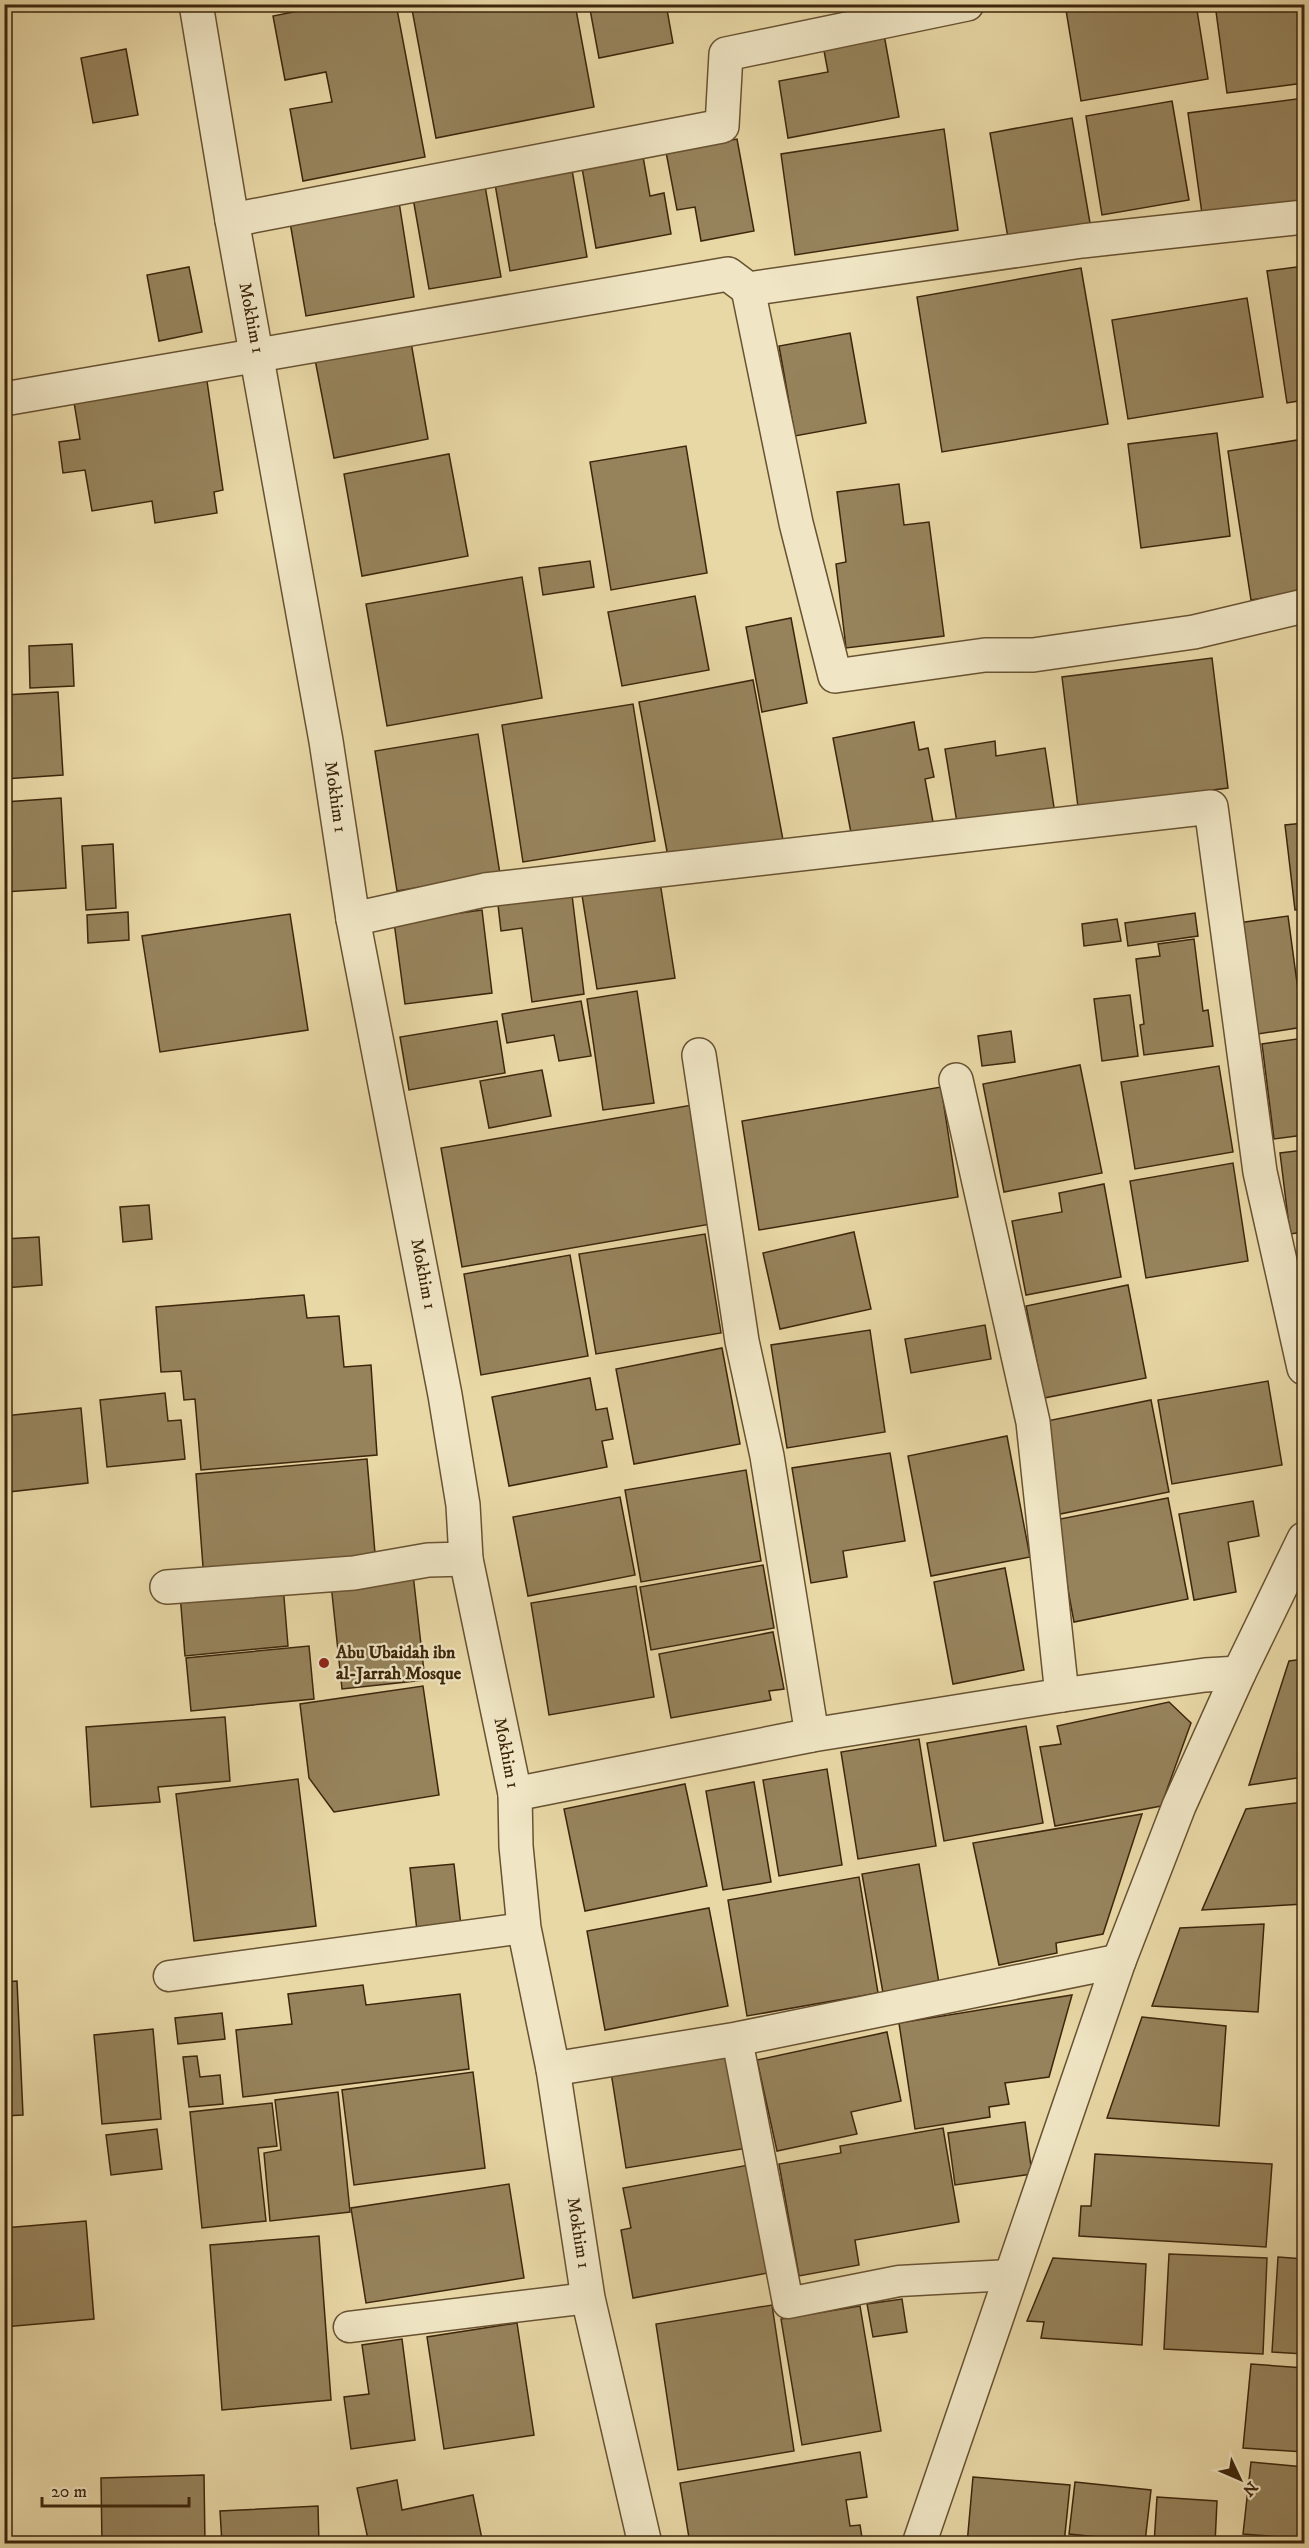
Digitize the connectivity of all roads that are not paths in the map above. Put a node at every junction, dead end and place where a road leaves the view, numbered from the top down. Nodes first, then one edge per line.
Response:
1 (196, 4) edge
2 (968, 4) edge
3 (1305, 217) edge
4 (232, 219) junction
5 (748, 289) junction
6 (258, 354) junction
7 (4, 399) edge
8 (1305, 606) edge
9 (353, 919) junction
10 (699, 1055) dead end
11 (956, 1080) dead end
12 (1305, 1368) edge
13 (1305, 1539) edge
14 (466, 1559) junction
15 (167, 1587) dead end
16 (1239, 1673) junction
17 (1062, 1695) junction
18 (812, 1735) junction
19 (515, 1794) junction
20 (524, 1928) junction
21 (1119, 1961) junction
22 (169, 1976) dead end
23 (737, 2039) junction
24 (553, 2069) junction
25 (1010, 2275) junction
26 (588, 2298) junction
27 (349, 2327) dead end
28 (645, 2544) edge
29 (919, 2544) edge

1 - 4 street, Mokhim 1
2 - 4 street
3 - 5 street
4 - 6 street, Mokhim 1
5 - 6 street
5 - 8 street
6 - 7 street
6 - 9 street, Mokhim 1
9 - 12 street
9 - 14 street, Mokhim 1
10 - 18 street
11 - 17 street
13 - 16 street
14 - 15 street
14 - 19 street, Mokhim 1
16 - 17 street
16 - 21 street
17 - 18 street
18 - 19 street
19 - 20 street, Mokhim 1
20 - 22 lane
20 - 24 street, Mokhim 1
21 - 23 street
21 - 25 street
23 - 24 street
23 - 25 lane
24 - 26 street, Mokhim 1
25 - 29 street
26 - 27 lane
26 - 28 street, Mokhim 1

